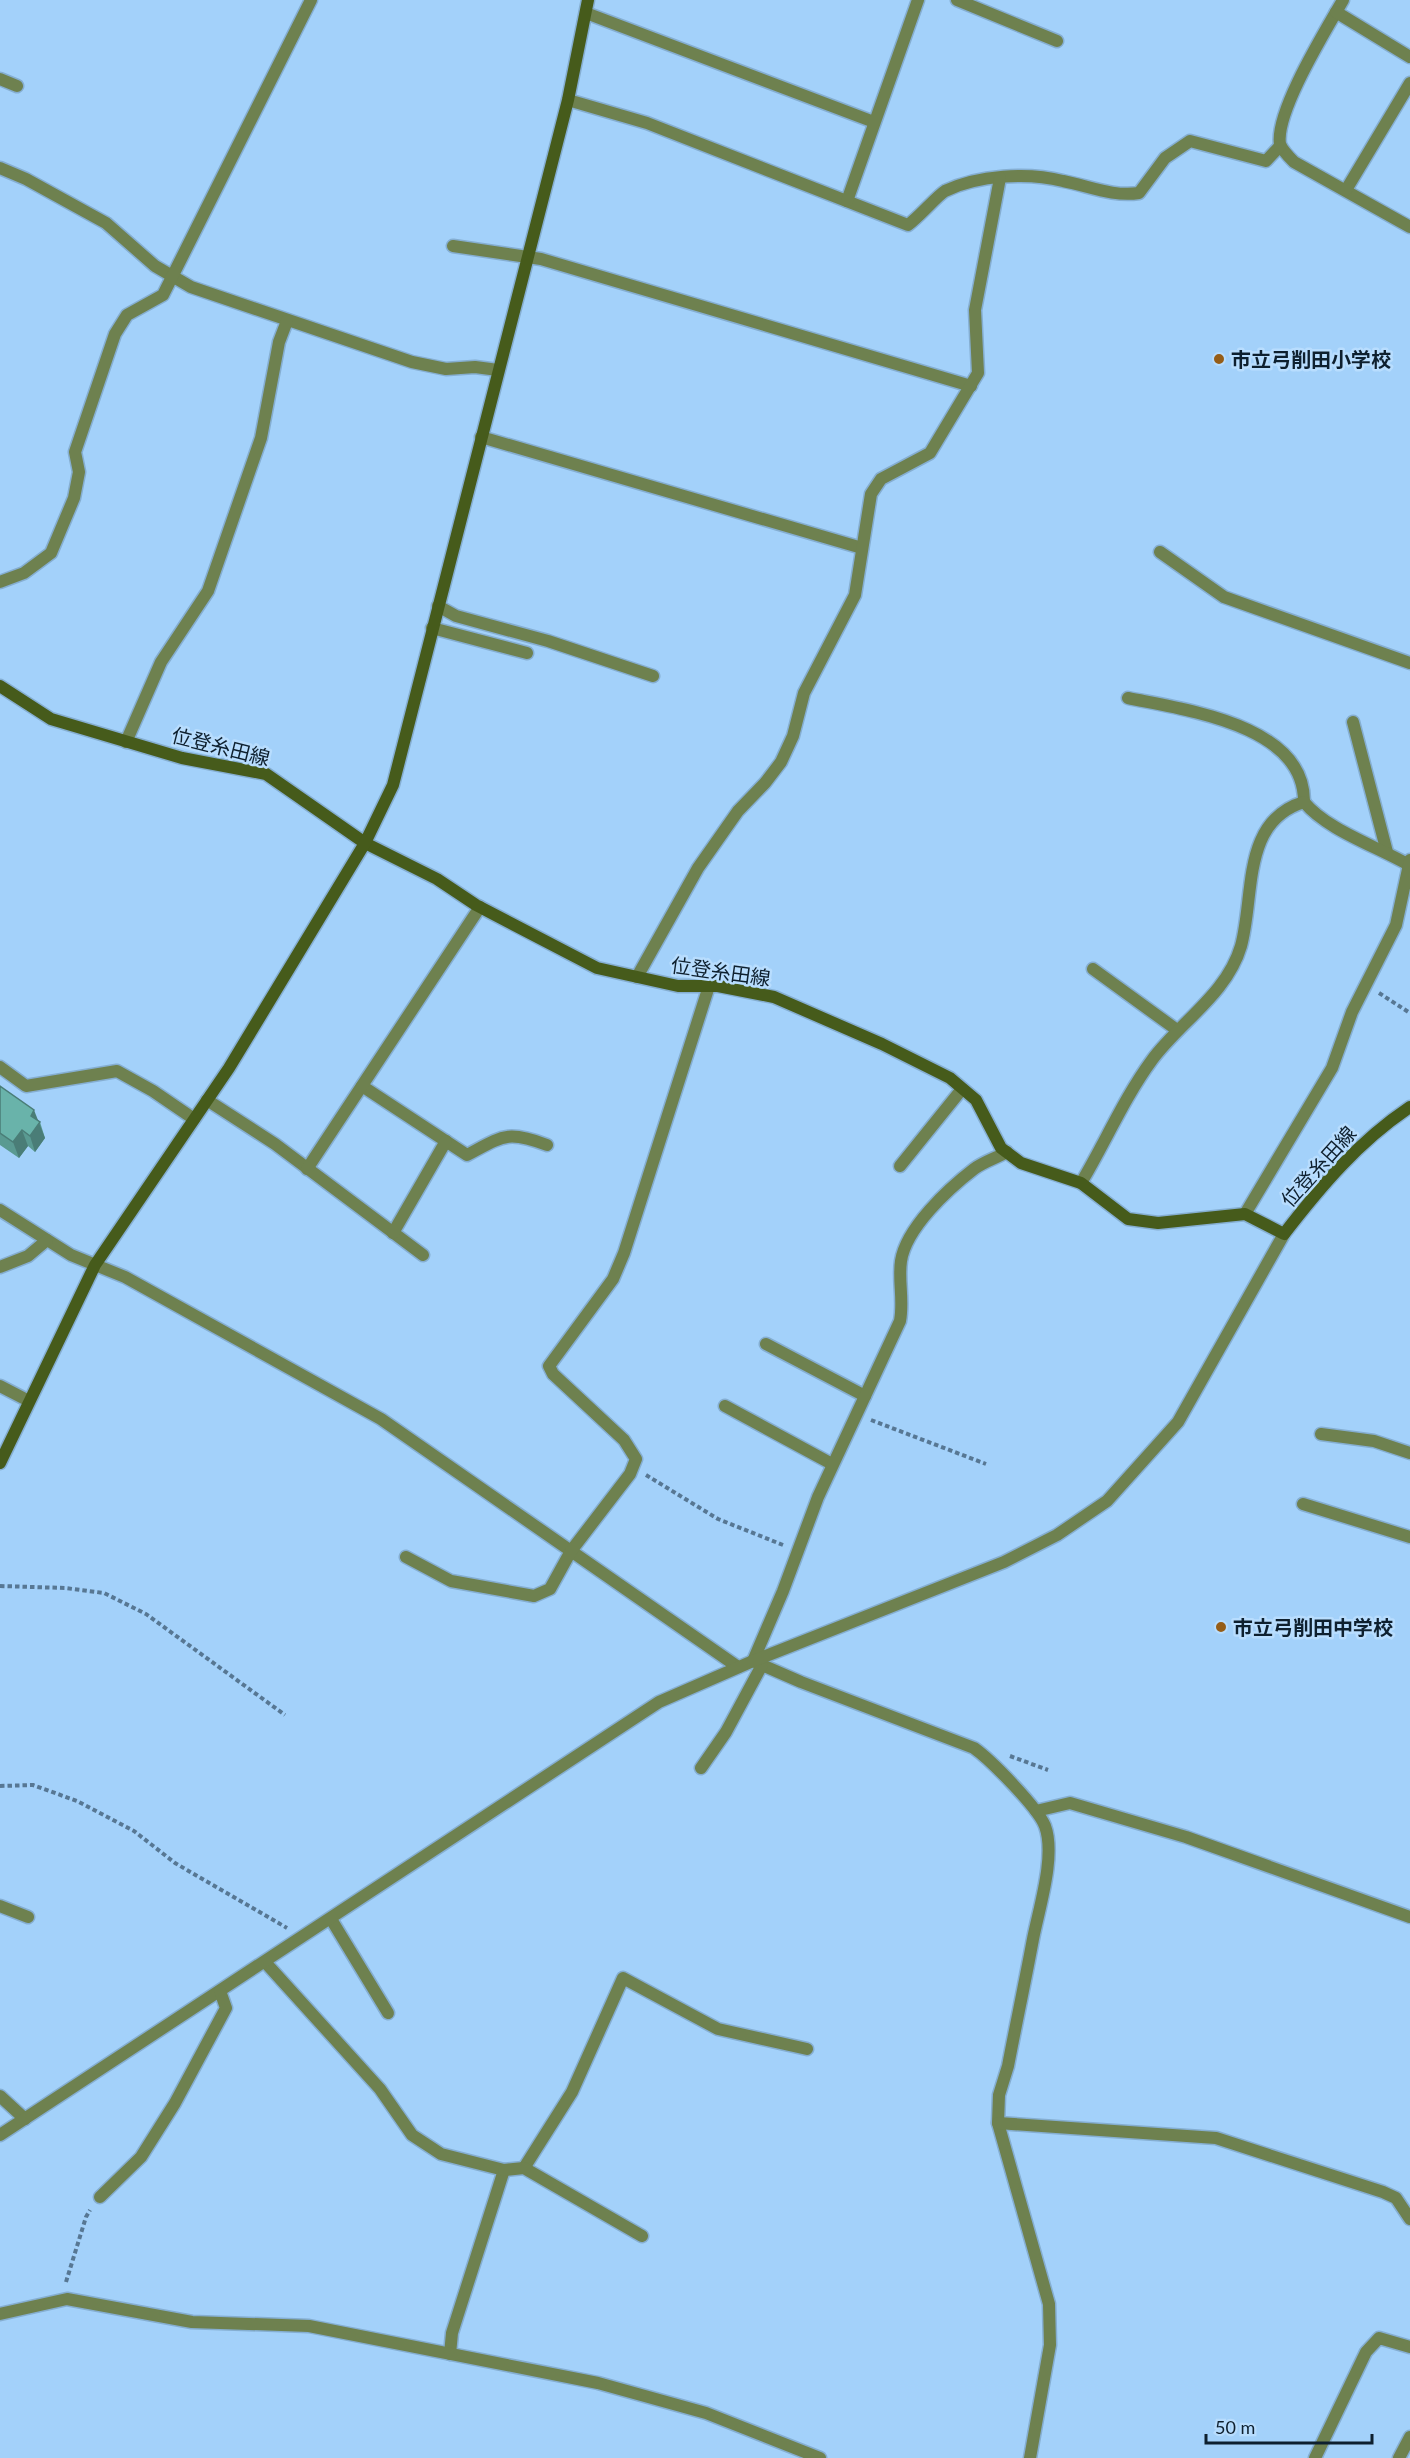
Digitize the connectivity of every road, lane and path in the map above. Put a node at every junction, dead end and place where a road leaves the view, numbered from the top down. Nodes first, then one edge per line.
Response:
1 (311, 0) edge
2 (918, 0) edge
3 (957, 0) edge
4 (1343, 0) edge
5 (587, 6) edge
6 (1336, 12) junction
7 (1058, 41) dead end
8 (1410, 57) edge
9 (0, 79) edge
10 (1410, 83) edge
11 (17, 86) dead end
12 (568, 100) junction
13 (874, 123) junction
14 (1280, 146) junction
15 (0, 168) edge
16 (1000, 178) junction
17 (1346, 190) junction
18 (846, 201) junction
19 (1410, 227) edge
20 (453, 246) dead end
21 (526, 259) junction
22 (172, 276) junction
23 (287, 321) junction
24 (498, 370) junction
25 (971, 386) junction
26 (481, 437) junction
27 (862, 548) junction
28 (1160, 552) dead end
29 (0, 582) edge
30 (438, 606) junction
31 (432, 628) junction
32 (527, 653) dead end
33 (1410, 663) edge
34 (653, 676) dead end
35 (0, 686) edge
36 (1128, 698) dead end
37 (1353, 722) dead end
38 (126, 742) junction
39 (1304, 802) junction
40 (365, 843) junction
41 (1387, 852) junction
42 (1409, 862) edge
43 (480, 907) junction
44 (1093, 969) dead end
45 (637, 977) junction
46 (1366, 985) junction
47 (709, 986) junction
48 (1410, 1013) edge
49 (1177, 1030) junction
50 (0, 1067) edge
51 (362, 1086) junction
52 (962, 1089) junction
53 (207, 1100) junction
54 (1410, 1107) edge
55 (194, 1119) junction
56 (446, 1140) junction
57 (547, 1145) dead end
58 (1007, 1152) junction
59 (900, 1166) dead end
60 (307, 1169) junction
61 (1081, 1183) junction
62 (0, 1210) edge
63 (1245, 1214) junction
64 (393, 1233) junction
65 (1284, 1234) junction
66 (47, 1240) junction
67 (423, 1255) dead end
68 (95, 1265) junction
69 (0, 1267) edge
70 (766, 1344) dead end
71 (0, 1386) edge
72 (865, 1396) junction
73 (29, 1401) junction
74 (725, 1406) dead end
75 (856, 1414) junction
76 (1321, 1434) dead end
77 (1410, 1453) edge
78 (0, 1463) edge
79 (832, 1464) junction
80 (986, 1464) dead end
81 (633, 1467) junction
82 (1303, 1504) dead end
83 (1410, 1537) edge
84 (798, 1550) junction
85 (571, 1551) junction
86 (406, 1557) dead end
87 (0, 1586) edge
88 (757, 1663) junction
89 (738, 1667) junction
90 (285, 1714) dead end
91 (992, 1761) junction
92 (701, 1768) dead end
93 (1048, 1770) dead end
94 (0, 1786) edge
95 (1036, 1811) junction
96 (0, 1906) edge
97 (27, 1917) dead end
98 (1410, 1917) edge
99 (331, 1919) junction
100 (300, 1939) junction
101 (266, 1962) junction
102 (220, 1991) junction
103 (388, 2013) dead end
104 (807, 2049) dead end
105 (0, 2096) edge
106 (25, 2119) junction
107 (998, 2123) junction
108 (0, 2135) edge
109 (524, 2168) junction
110 (504, 2170) junction
111 (100, 2197) joint
112 (1410, 2218) edge
113 (642, 2236) dead end
114 (60, 2300) junction
115 (0, 2314) edge
116 (1410, 2347) edge
117 (450, 2354) junction
118 (1410, 2437) edge
119 (820, 2458) edge
120 (1029, 2458) edge
121 (1315, 2458) edge
122 (1399, 2458) edge

1 - 22 street
2 - 13 street
3 - 7 street
4 - 6 street
5 - 12 main road
5 - 13 street
6 - 8 street
6 - 14 street
9 - 11 street
10 - 17 street
12 - 18 street
12 - 21 main road
13 - 18 street
14 - 16 street
14 - 17 street
15 - 22 street
16 - 18 street
16 - 25 street
17 - 19 street
20 - 21 street
21 - 24 main road
21 - 25 street
22 - 23 street
22 - 29 street
23 - 24 street
23 - 38 street
24 - 26 main road
25 - 27 street
26 - 27 street
26 - 30 main road
27 - 45 street
28 - 33 street
30 - 31 main road
30 - 34 street
31 - 32 street
31 - 40 main road
35 - 38 main road, 位登糸田線
36 - 39 street
37 - 41 street
38 - 40 main road, 位登糸田線
39 - 41 street
39 - 49 street
40 - 43 main road, 位登糸田線
40 - 53 main road
41 - 42 street
42 - 46 street
43 - 45 main road, 位登糸田線
43 - 51 street
44 - 49 street
45 - 47 main road, 位登糸田線
46 - 48 path
46 - 63 street
47 - 52 main road, 位登糸田線
47 - 81 street
49 - 61 street
50 - 55 street
51 - 56 street
51 - 60 street
52 - 58 main road, 位登糸田線
52 - 59 street
53 - 55 main road
53 - 60 street
54 - 65 main road, 位登糸田線
55 - 68 main road
56 - 57 street
56 - 64 street
58 - 61 main road, 位登糸田線
58 - 72 street
60 - 64 street
61 - 63 main road, 位登糸田線
62 - 66 street
63 - 65 main road, 位登糸田線
64 - 67 street
65 - 88 street
66 - 68 street
66 - 69 street
68 - 73 main road
68 - 85 street
70 - 72 street
71 - 73 street
72 - 75 street
73 - 78 main road
74 - 79 street
75 - 79 street
75 - 80 path
76 - 77 street
79 - 84 street
81 - 84 path
81 - 85 street
82 - 83 street
84 - 88 street
85 - 86 street
85 - 89 street
87 - 90 path
88 - 89 street
88 - 91 street
88 - 92 street
89 - 99 street
91 - 93 path
91 - 95 street
94 - 100 path
95 - 98 street
95 - 107 street
96 - 97 street
99 - 100 street
99 - 103 street
100 - 101 street
101 - 102 street
101 - 110 street
102 - 106 street
102 - 111 street
104 - 109 street
105 - 106 street
106 - 108 street
107 - 112 street
107 - 120 street
109 - 110 street
109 - 113 street
110 - 117 street
111 - 114 path
114 - 115 street
114 - 117 street
116 - 121 street
117 - 119 street
118 - 122 street

